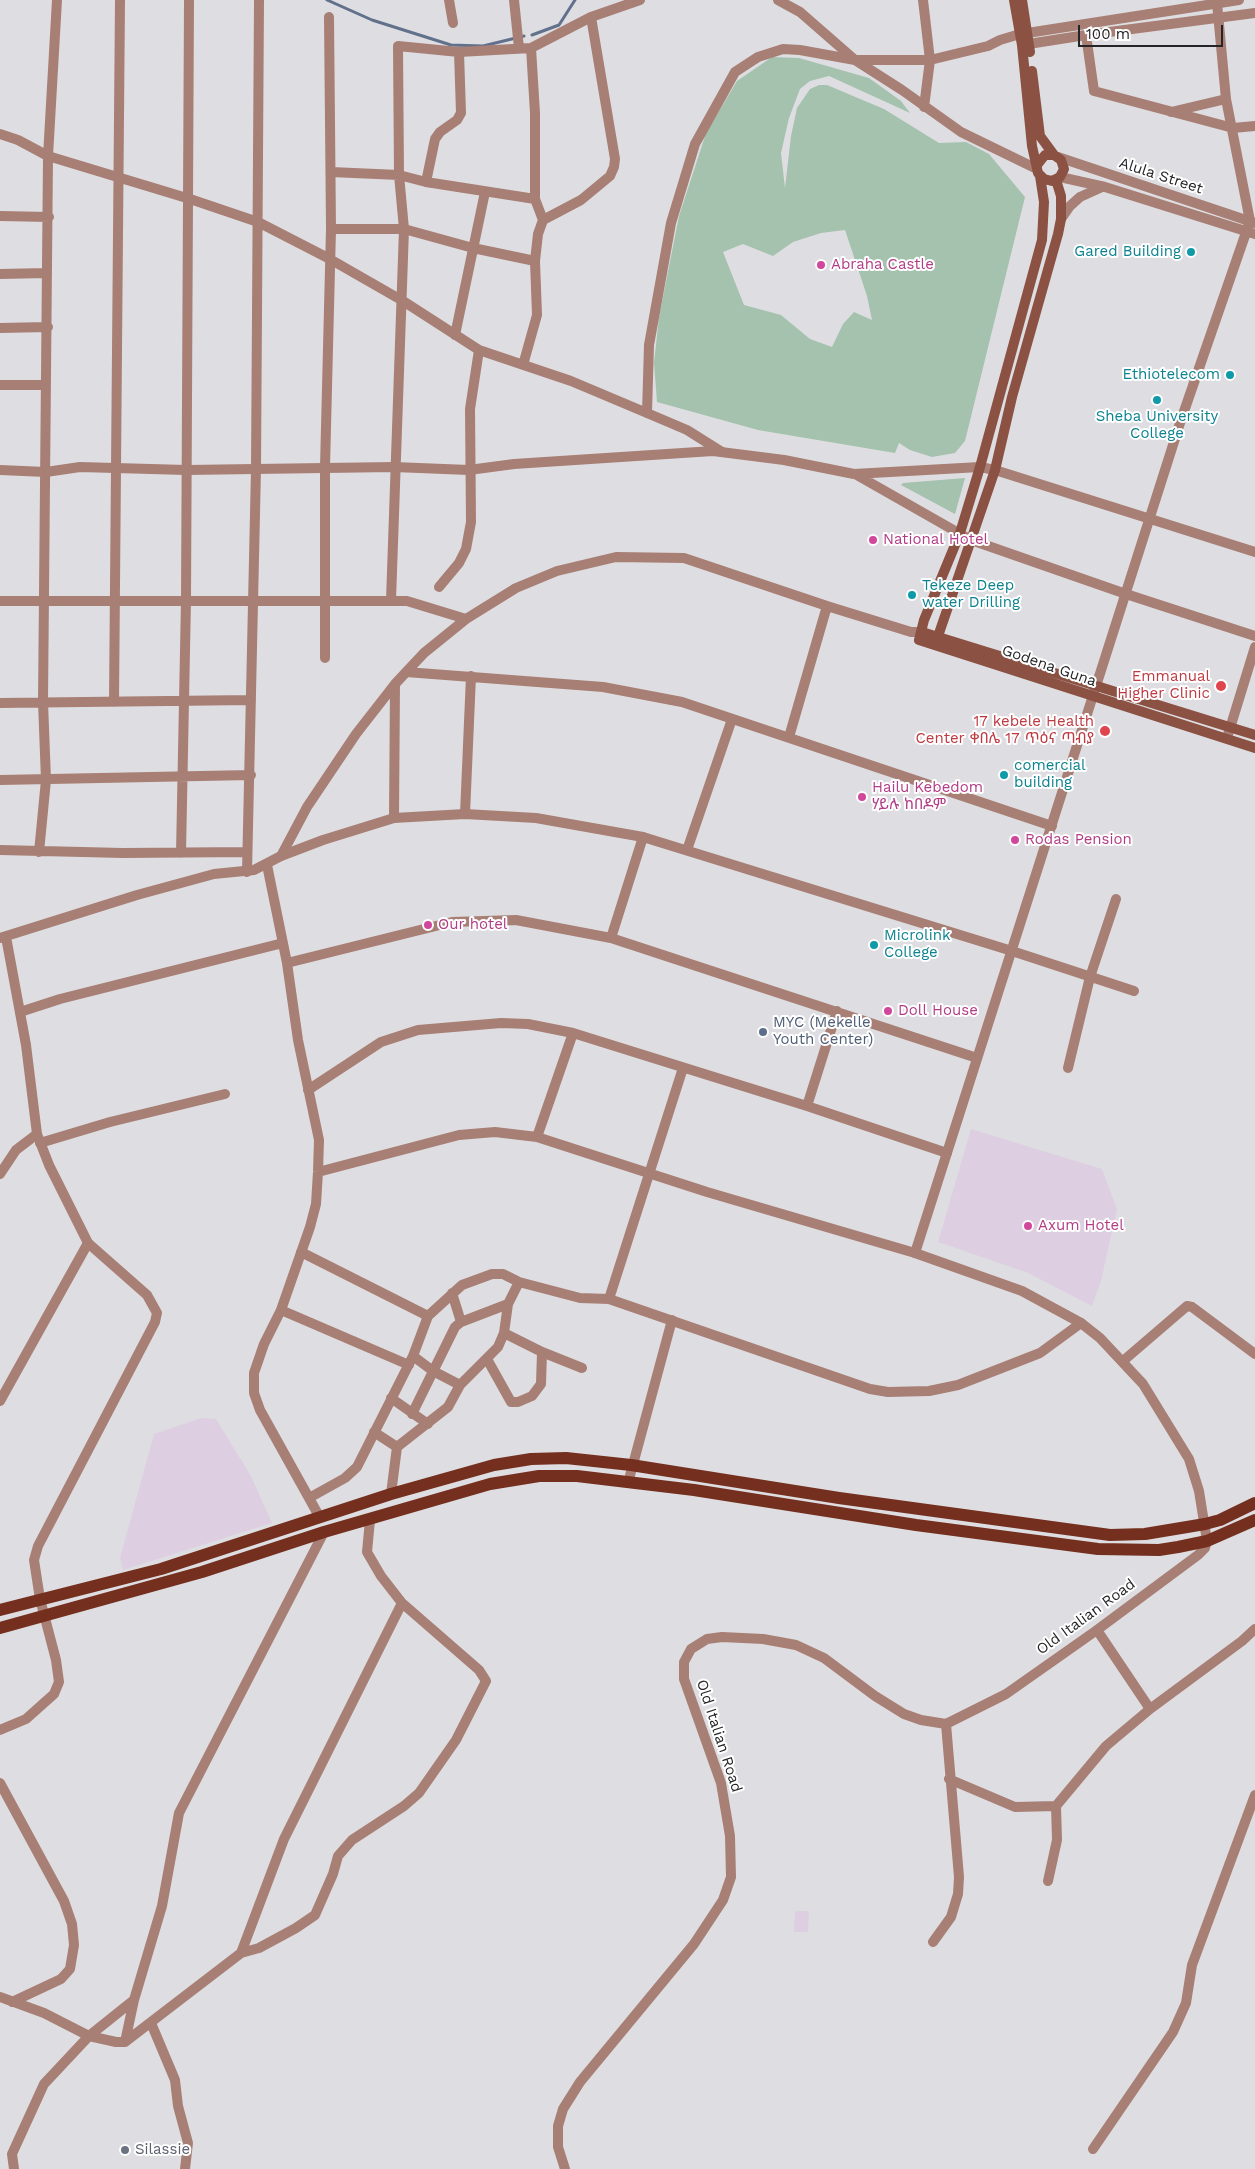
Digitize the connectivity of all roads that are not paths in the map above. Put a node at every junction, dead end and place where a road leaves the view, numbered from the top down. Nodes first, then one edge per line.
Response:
1 (57, 0) edge
2 (120, 0) edge
3 (189, 0) edge
4 (259, 0) edge
5 (449, 0) edge
6 (514, 0) edge
7 (640, 0) edge
8 (778, 0) edge
9 (923, 0) edge
10 (1014, 0) edge
11 (1022, 0) edge
12 (1239, 0) edge
13 (1217, 3) junction
14 (1255, 13) edge
15 (329, 17) dead end
16 (591, 17) junction
17 (1219, 19) junction
18 (453, 23) dead end
19 (1023, 34) junction
20 (1086, 35) junction
21 (1000, 40) junction
22 (1026, 45) junction
23 (519, 48) junction
24 (532, 48) junction
25 (458, 52) junction
26 (855, 60) junction
27 (930, 60) junction
28 (1226, 99) junction
29 (924, 107) junction
30 (1167, 113) junction
31 (1255, 126) edge
32 (1233, 128) junction
33 (0, 134) edge
34 (48, 156) junction
35 (1056, 156) junction
36 (1038, 170) junction
37 (331, 172) junction
38 (399, 175) junction
39 (120, 178) junction
40 (1058, 179) junction
41 (426, 182) junction
42 (1105, 187) junction
43 (485, 192) junction
44 (190, 199) junction
45 (535, 199) junction
46 (0, 216) edge
47 (49, 217) junction
48 (1061, 219) junction
49 (543, 220) junction
50 (258, 222) junction
51 (1252, 227) edge
52 (331, 229) junction
53 (404, 229) junction
54 (473, 248) junction
55 (328, 258) junction
56 (535, 261) junction
57 (47, 273) junction
58 (0, 274) edge
59 (403, 301) junction
60 (48, 327) junction
61 (0, 328) edge
62 (455, 335) junction
63 (479, 350) junction
64 (523, 365) junction
65 (0, 385) edge
66 (45, 385) junction
67 (1000, 392) junction
68 (1012, 397) junction
69 (647, 413) junction
70 (722, 452) junction
71 (325, 467) junction
72 (394, 467) junction
73 (980, 467) junction
74 (117, 469) junction
75 (256, 469) junction
76 (0, 470) edge
77 (186, 470) junction
78 (470, 470) junction
79 (995, 470) junction
80 (46, 472) junction
81 (854, 474) junction
82 (1150, 519) junction
83 (960, 533) junction
84 (971, 540) junction
85 (1255, 552) edge
86 (439, 586) dead end
87 (1126, 594) junction
88 (186, 600) junction
89 (326, 600) junction
90 (391, 600) junction
91 (44, 601) junction
92 (114, 601) junction
93 (254, 601) junction
94 (0, 602) edge
95 (827, 606) junction
96 (466, 619) junction
97 (917, 635) junction
98 (1255, 636) edge
99 (936, 641) junction
100 (1255, 647) edge
101 (325, 658) dead end
102 (406, 672) junction
103 (471, 676) junction
104 (395, 684) junction
105 (1095, 692) junction
106 (251, 700) junction
107 (183, 701) junction
108 (42, 702) junction
109 (114, 702) junction
110 (0, 703) edge
111 (732, 719) junction
112 (1230, 726) junction
113 (1255, 735) edge
114 (789, 737) junction
115 (1227, 738) junction
116 (1255, 748) edge
117 (182, 776) junction
118 (251, 776) junction
119 (0, 780) edge
120 (46, 780) junction
121 (465, 814) junction
122 (394, 818) junction
123 (1052, 826) junction
124 (643, 837) junction
125 (0, 850) edge
126 (687, 850) junction
127 (39, 852) junction
128 (246, 852) junction
129 (181, 853) junction
130 (281, 856) junction
131 (267, 865) junction
132 (247, 872) junction
133 (1116, 899) dead end
134 (3, 938) edge
135 (611, 938) junction
136 (283, 943) junction
137 (1012, 951) junction
138 (287, 962) junction
139 (1090, 977) junction
140 (1134, 991) dead end
141 (837, 1011) junction
142 (20, 1012) junction
143 (573, 1033) junction
144 (978, 1058) junction
145 (683, 1068) junction
146 (1068, 1068) dead end
147 (308, 1090) junction
148 (225, 1094) dead end
149 (807, 1106) junction
150 (537, 1137) junction
151 (39, 1139) junction
152 (947, 1153) junction
153 (318, 1172) junction
154 (649, 1173) junction
155 (0, 1174) edge
156 (88, 1243) junction
157 (301, 1252) junction
158 (915, 1253) junction
159 (519, 1282) junction
160 (452, 1293) junction
161 (609, 1299) junction
162 (508, 1304) junction
163 (281, 1310) junction
164 (428, 1316) junction
165 (672, 1320) junction
166 (461, 1322) junction
167 (1081, 1323) junction
168 (504, 1333) junction
169 (1253, 1349) edge
170 (542, 1352) junction
171 (487, 1359) junction
172 (411, 1360) junction
173 (1123, 1361) junction
174 (582, 1368) dead end
175 (433, 1371) junction
176 (460, 1385) junction
177 (392, 1398) junction
178 (0, 1401) edge
179 (412, 1414) junction
180 (428, 1424) junction
181 (374, 1432) junction
182 (397, 1447) junction
183 (631, 1465) junction
184 (628, 1483) junction
185 (391, 1494) junction
186 (309, 1498) junction
187 (1255, 1503) edge
188 (319, 1516) junction
189 (370, 1520) junction
190 (1255, 1520) edge
191 (1205, 1524) junction
192 (324, 1532) junction
193 (1207, 1540) junction
194 (198, 1557) junction
195 (161, 1569) junction
196 (202, 1572) junction
197 (165, 1582) junction
198 (40, 1599) junction
199 (402, 1603) junction
200 (0, 1610) edge
201 (44, 1614) junction
202 (0, 1628) edge
203 (1255, 1629) edge
204 (1097, 1630) junction
205 (1150, 1709) junction
206 (946, 1724) junction
207 (0, 1730) edge
208 (949, 1779) junction
209 (0, 1783) edge
210 (1255, 1795) edge
211 (1056, 1806) junction
212 (1048, 1880) dead end
213 (933, 1942) dead end
214 (241, 1953) junction
215 (0, 1997) edge
216 (134, 2000) junction
217 (12, 2002) junction
218 (151, 2023) junction
219 (89, 2036) junction
220 (125, 2042) junction
221 (1094, 2149) dead end
222 (14, 2169) edge
223 (185, 2169) edge
224 (565, 2169) edge

1 - 34 street
2 - 39 street
3 - 44 street
4 - 50 street
5 - 18 street
6 - 23 street
7 - 16 street
8 - 26 street
9 - 27 street
10 - 19 main road
11 - 19 main road
12 - 13 street
13 - 17 street
13 - 19 street
14 - 17 street
15 - 37 street
16 - 24 street
16 - 49 street
17 - 20 street
17 - 28 street
19 - 21 street
19 - 22 main road
20 - 22 street
20 - 30 street
21 - 22 street
21 - 27 street
22 - 35 main road
22 - 36 main road
23 - 24 street
23 - 25 street
24 - 45 street
25 - 38 street
25 - 41 street
26 - 27 street
26 - 29 street
26 - 69 street
27 - 29 street
28 - 30 street
28 - 32 street
29 - 36 street
30 - 32 street
31 - 32 street
32 - 51 street
33 - 34 street
34 - 39 street
34 - 47 street
35 - 36 main road
35 - 40 main road
35 - 51 street, Alula Street
36 - 40 main road
36 - 67 main road
37 - 38 street
37 - 52 street
38 - 41 street
38 - 53 street
39 - 44 street
39 - 74 street
40 - 42 street, Alula Street
40 - 48 main road
41 - 43 street
42 - 48 street
42 - 51 street, Alula Street
43 - 45 street
43 - 54 street
44 - 50 street
44 - 77 street
45 - 49 street
46 - 47 street
47 - 57 street
48 - 68 main road
49 - 56 street
50 - 55 street
50 - 75 street
51 - 82 street
52 - 53 street
52 - 55 street
53 - 54 street
53 - 59 street
54 - 56 street
54 - 62 street
55 - 59 street
55 - 71 street
56 - 64 street
57 - 58 street
57 - 60 street
59 - 62 street
59 - 72 street
60 - 61 street
60 - 66 street
62 - 63 street
63 - 64 street
63 - 78 street
64 - 69 street
65 - 66 street
66 - 80 street
67 - 68 main road
67 - 73 main road
68 - 79 main road
69 - 70 street
70 - 78 street
70 - 81 street
71 - 72 street
71 - 75 street
71 - 89 street
72 - 78 street
72 - 90 street
73 - 79 street
73 - 81 street
73 - 83 main road
74 - 77 street
74 - 80 street
74 - 92 street
75 - 77 street
75 - 93 street
76 - 80 street
77 - 88 street
78 - 86 street
79 - 82 street
79 - 84 main road
80 - 91 street
81 - 83 street
82 - 85 street
82 - 87 street
83 - 84 street
83 - 97 main road
84 - 87 street
84 - 99 main road
87 - 98 street
87 - 105 street
88 - 92 street
88 - 93 street
88 - 107 street
89 - 90 street
89 - 93 street
89 - 101 street
90 - 96 street
91 - 92 street
91 - 94 street
91 - 108 street
92 - 109 street
93 - 106 street
95 - 96 street
95 - 97 street
95 - 114 street
96 - 102 street
97 - 99 main road, Godena Guna
99 - 105 main road, Godena Guna
100 - 112 street
102 - 103 street
102 - 104 street
103 - 111 street
103 - 121 street
104 - 122 street
104 - 130 street
105 - 112 main road, Godena Guna
105 - 115 main road, Godena Guna
105 - 123 street
106 - 107 street
106 - 118 street
107 - 109 street
107 - 117 street
108 - 109 street
108 - 110 street
108 - 120 street
111 - 114 street
111 - 126 street
112 - 113 main road, Godena Guna
112 - 115 street
114 - 123 street
115 - 116 main road, Godena Guna
117 - 118 street
117 - 120 street
117 - 129 street
118 - 128 street
119 - 120 street
120 - 127 street
121 - 122 street
121 - 124 street
122 - 130 street
123 - 137 street
124 - 126 street
124 - 135 street
125 - 127 street
126 - 137 street
127 - 129 street
128 - 129 street
128 - 132 street
130 - 131 street
131 - 132 street
131 - 136 street
132 - 134 street
133 - 139 street
134 - 142 street
135 - 138 street
135 - 141 street
136 - 138 street
136 - 142 street
137 - 139 street
137 - 144 street
138 - 147 street
139 - 140 street
139 - 146 street
141 - 144 street
141 - 149 street
142 - 151 street
143 - 145 street
143 - 147 street
143 - 150 street
144 - 152 street
145 - 149 street
145 - 154 street
147 - 153 street
148 - 151 street
149 - 152 street
150 - 153 street
150 - 154 street
151 - 155 street
151 - 156 street
152 - 158 street
153 - 157 street
154 - 158 street
154 - 161 street
156 - 178 street
156 - 198 street
157 - 163 street
157 - 164 street
158 - 167 street
159 - 160 street
159 - 161 street
159 - 162 street
160 - 164 street
160 - 166 street
161 - 165 street
162 - 166 street
162 - 168 street
163 - 172 street
163 - 186 street
164 - 172 street
165 - 167 street
165 - 183 street
166 - 175 street
167 - 173 street
168 - 170 street
168 - 171 street
169 - 173 street
170 - 171 street
170 - 174 street
171 - 176 street
172 - 175 street
172 - 177 street
173 - 191 street
175 - 176 street
175 - 179 street
176 - 180 street
177 - 179 street
177 - 181 street
179 - 180 street
180 - 182 street
181 - 182 street
181 - 186 street
182 - 185 street
183 - 184 street
183 - 185 main road
183 - 191 main road
184 - 189 main road
184 - 193 main road
185 - 188 main road
186 - 188 street
187 - 191 main road
188 - 194 main road
189 - 192 main road
189 - 199 street
190 - 193 main road
191 - 193 street
192 - 196 main road
192 - 216 street
193 - 204 street, Old Italian Road
194 - 195 main road
194 - 196 main road
195 - 197 main road
195 - 198 main road
196 - 197 main road
197 - 201 main road
198 - 200 main road
198 - 201 street
199 - 214 street
199 - 214 street
201 - 202 main road
201 - 207 street
203 - 205 street
204 - 205 street
204 - 206 street, Old Italian Road
205 - 211 street
206 - 208 street
206 - 224 street, Old Italian Road
208 - 211 street
208 - 213 street
209 - 217 street
210 - 221 street
211 - 212 street
214 - 218 street
215 - 217 street
216 - 219 street
216 - 220 street
217 - 219 street
218 - 220 street
218 - 223 street
219 - 220 street
219 - 222 street

